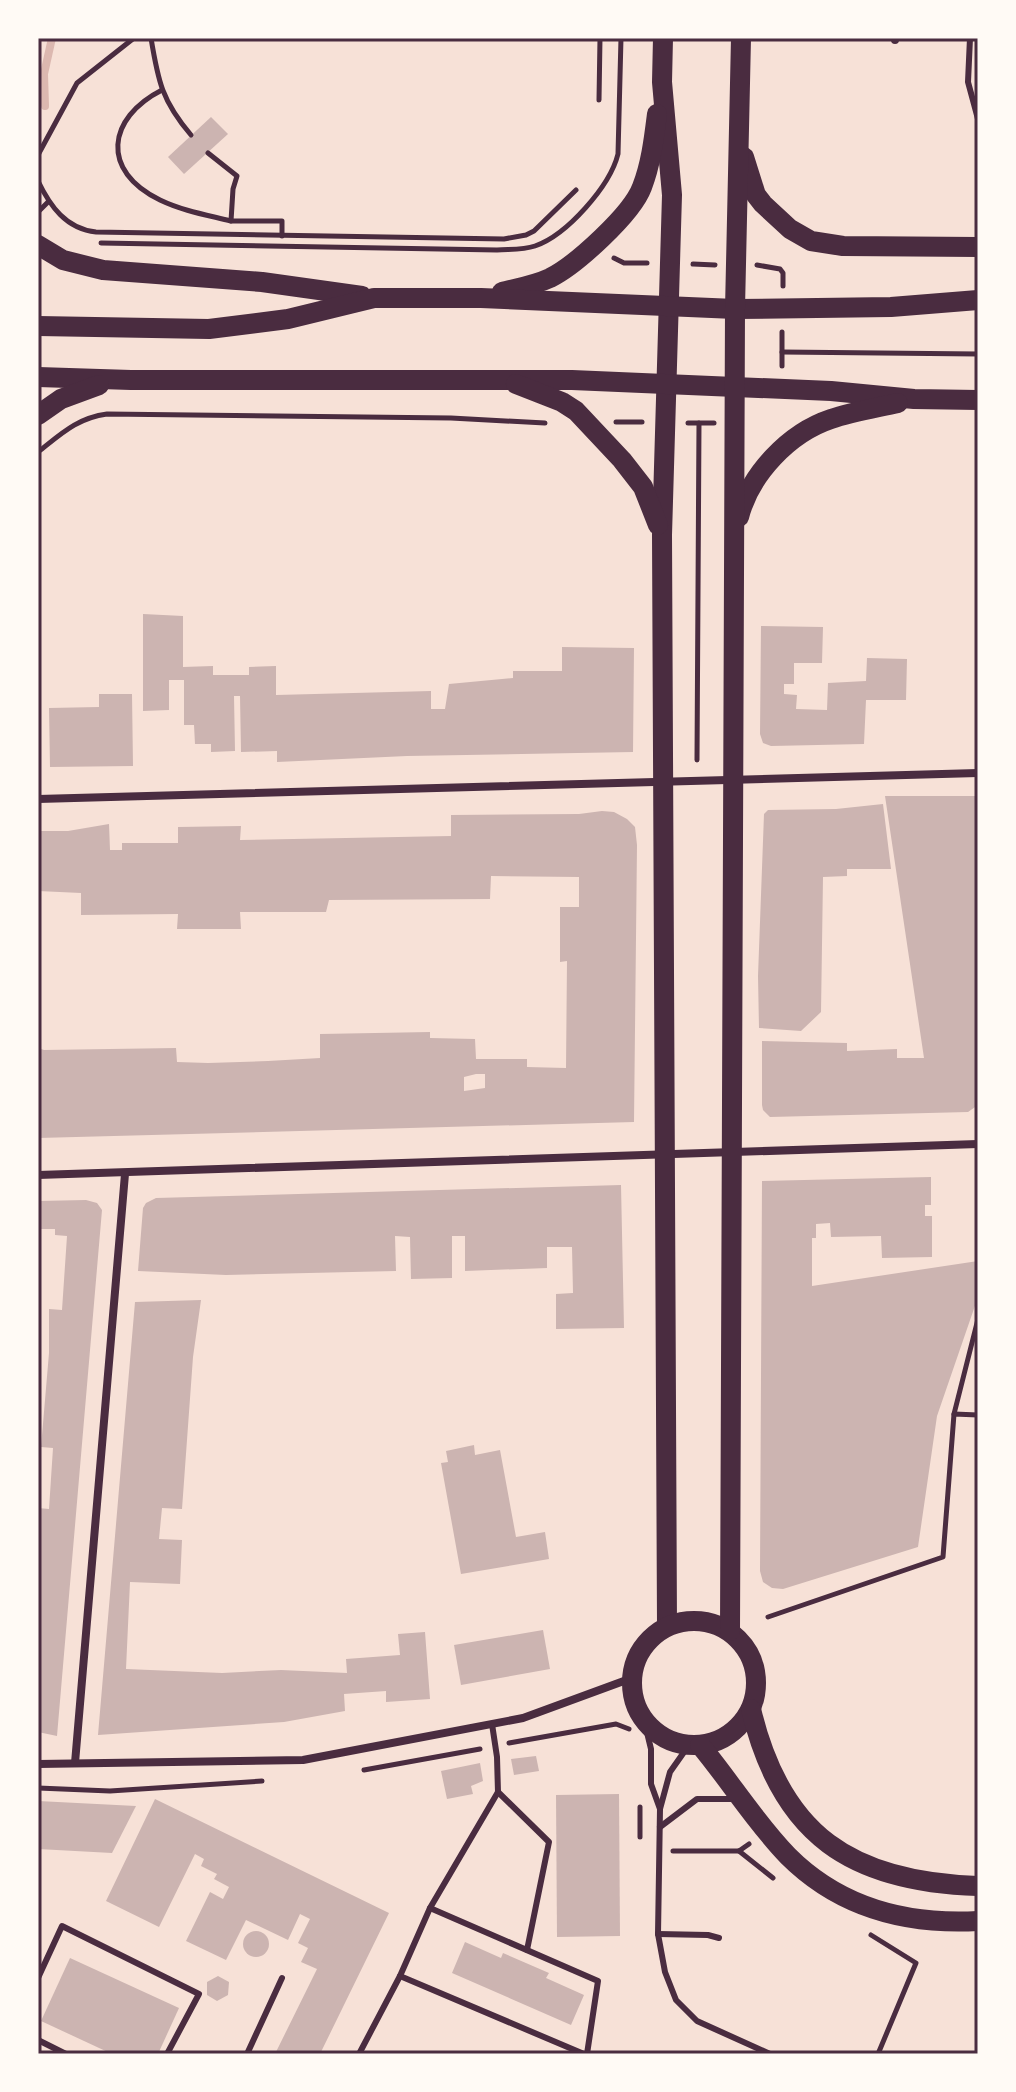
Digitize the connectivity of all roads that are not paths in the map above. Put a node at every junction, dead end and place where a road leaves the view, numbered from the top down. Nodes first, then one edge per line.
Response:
1 (663, 38) edge
2 (741, 38) edge
3 (970, 38) edge
4 (662, 82) junction
5 (978, 119) edge
6 (739, 125) junction
7 (38, 245) edge
8 (978, 247) edge
9 (374, 298) junction
10 (481, 298) junction
11 (978, 300) edge
12 (669, 307) junction
13 (735, 309) junction
14 (38, 326) edge
15 (38, 377) edge
16 (501, 378) junction
17 (131, 380) junction
18 (667, 384) junction
19 (735, 386) junction
20 (914, 399) junction
21 (978, 400) edge
22 (38, 415) edge
23 (662, 535) junction
24 (735, 536) junction
25 (978, 773) edge
26 (735, 779) junction
27 (662, 781) junction
28 (38, 799) edge
29 (978, 1144) edge
30 (732, 1154) junction
31 (663, 1156) junction
32 (125, 1174) junction
33 (38, 1175) edge
34 (667, 1626) junction
35 (730, 1631) junction
36 (632, 1678) junction
37 (751, 1709) junction
38 (492, 1724) junction
39 (638, 1725) junction
40 (695, 1745) junction
41 (75, 1763) junction
42 (38, 1764) edge
43 (498, 1792) junction
44 (742, 1799) junction
45 (660, 1809) junction
46 (660, 1827) junction
47 (978, 1886) edge
48 (430, 1908) junction
49 (978, 1921) edge
50 (658, 1934) junction
51 (719, 1938) dead end
52 (527, 1950) junction
53 (400, 1976) junction
54 (38, 1978) edge
55 (282, 1978) dead end
56 (38, 2040) edge
57 (66, 2054) edge
58 (167, 2054) edge
59 (247, 2054) edge
60 (359, 2054) edge
61 (585, 2054) edge
62 (770, 2054) edge

1 - 4 main road
2 - 6 main road
3 - 5 lane
4 - 10 main road
4 - 12 main road
6 - 8 main road
6 - 13 main road
7 - 9 main road
9 - 10 main road
9 - 14 main road
10 - 12 main road
11 - 13 main road
12 - 13 main road
12 - 18 main road
13 - 19 main road
15 - 17 main road
16 - 17 main road
16 - 18 main road
16 - 23 main road
17 - 22 main road
18 - 19 main road
18 - 23 main road
19 - 20 main road
19 - 24 main road
20 - 21 main road
20 - 24 main road
23 - 27 main road
24 - 26 main road
25 - 26 street
26 - 27 street
26 - 30 main road
27 - 28 street
27 - 31 main road
29 - 30 street
30 - 31 street
30 - 35 main road
31 - 32 street
31 - 34 main road
32 - 33 street
32 - 41 street
34 - 35 main road
34 - 36 main road
35 - 37 main road
36 - 38 street
36 - 39 main road
37 - 40 main road
37 - 47 main road
38 - 41 street
38 - 43 lane
39 - 40 main road
39 - 45 lane
40 - 44 main road
40 - 45 lane
41 - 42 street
43 - 48 lane
43 - 52 lane
44 - 46 lane
44 - 49 main road
45 - 46 lane
46 - 50 lane
48 - 52 lane
48 - 53 lane
50 - 51 lane
50 - 62 lane
52 - 61 lane
53 - 60 lane
53 - 61 lane
54 - 58 lane
55 - 59 lane
56 - 57 lane

